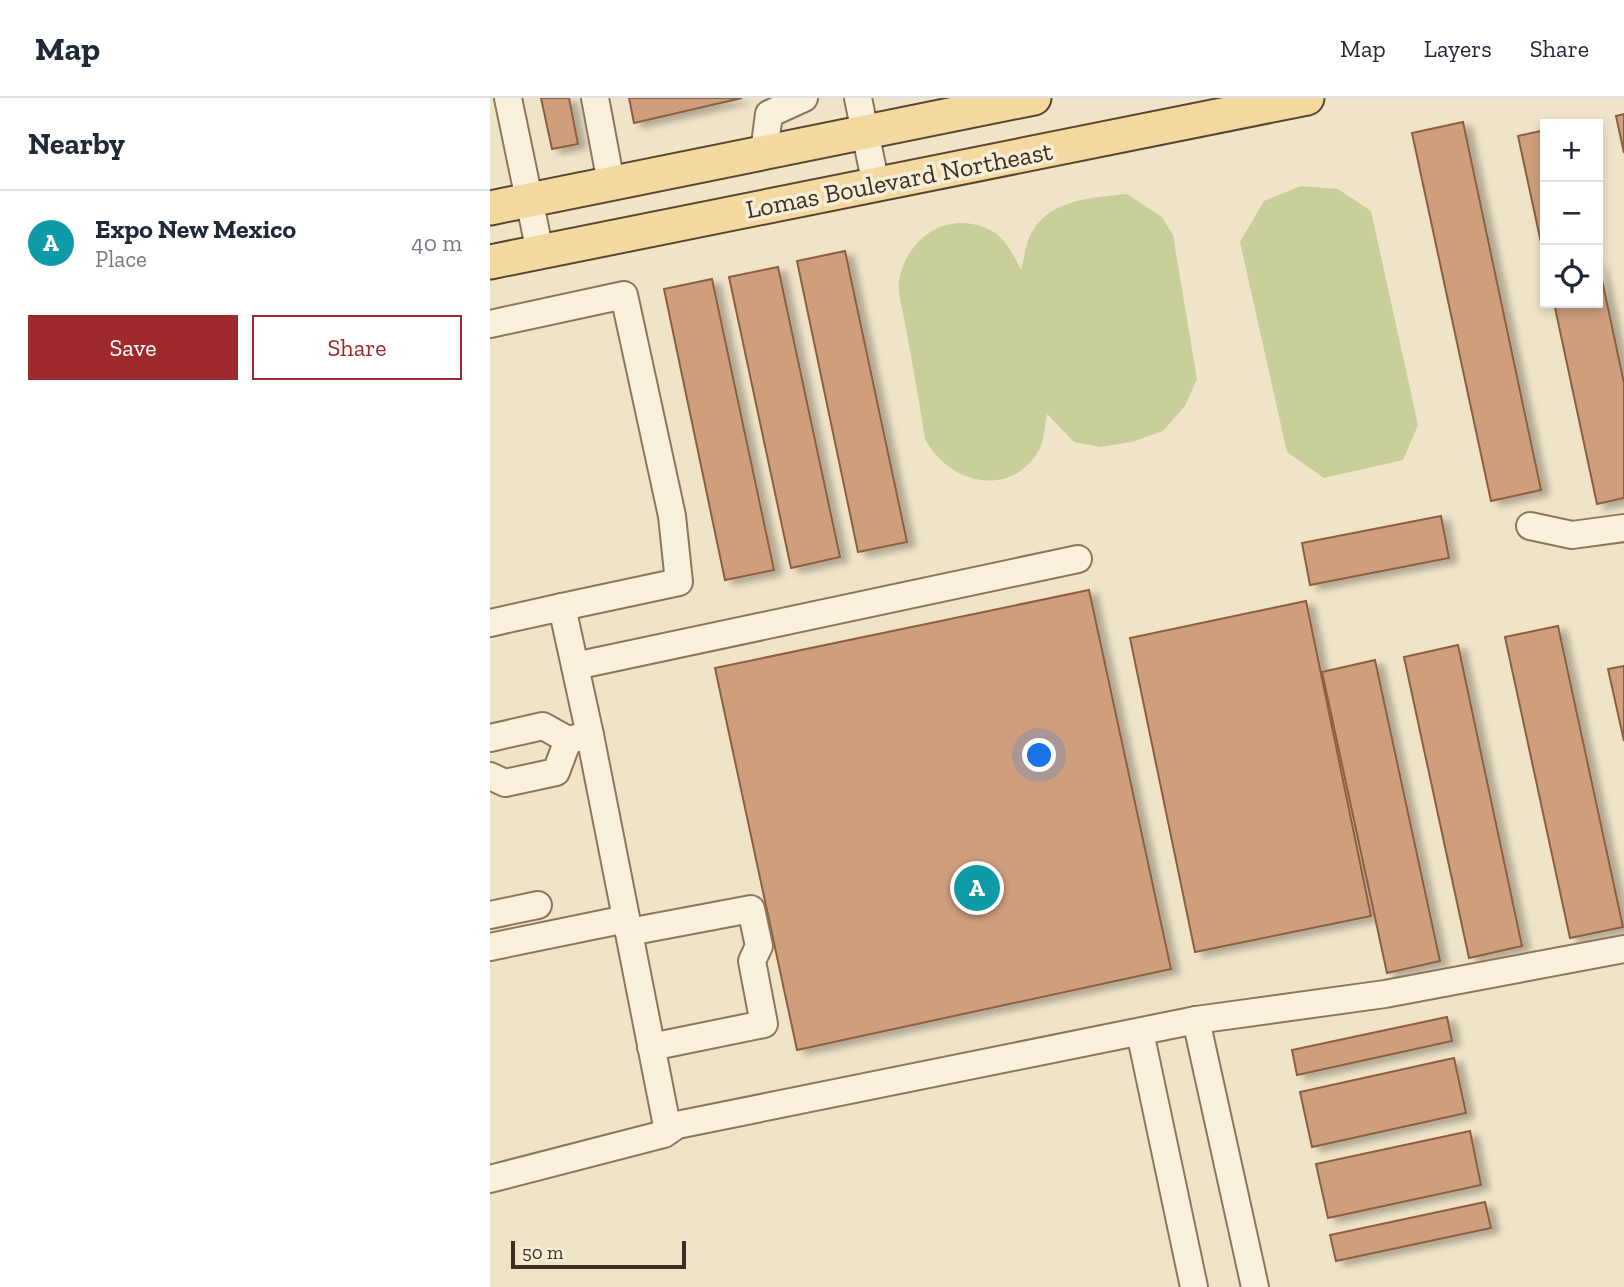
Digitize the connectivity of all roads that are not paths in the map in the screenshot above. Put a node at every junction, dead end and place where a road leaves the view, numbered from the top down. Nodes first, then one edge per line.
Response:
1 (508, 98) edge
2 (595, 98) edge
3 (804, 98) edge
4 (858, 98) edge
5 (1034, 98) edge
6 (1307, 98) edge
7 (1208, 108) edge
8 (865, 132) junction
9 (764, 152) junction
10 (611, 183) junction
11 (876, 185) junction
12 (530, 200) junction
13 (490, 208) edge
14 (540, 252) junction
15 (490, 262) edge
16 (490, 324) edge
17 (1530, 526) dead end
18 (1624, 528) edge
19 (1078, 559) dead end
20 (562, 607) junction
21 (490, 623) edge
22 (575, 666) junction
23 (579, 737) junction
24 (490, 738) edge
25 (490, 776) edge
26 (538, 905) dead end
27 (490, 915) edge
28 (627, 925) junction
29 (490, 947) edge
30 (1624, 949) edge
31 (1196, 1020) junction
32 (1140, 1032) junction
33 (651, 1047) junction
34 (668, 1131) junction
35 (490, 1180) edge
36 (1194, 1287) edge
37 (1255, 1287) edge

1 - 12 street
2 - 10 street
3 - 9 street
4 - 8 street
5 - 8 main road, Lomas Boulevard Northeast
6 - 7 main road, Lomas Boulevard Northeast
7 - 11 main road, Lomas Boulevard Northeast
8 - 9 main road, Lomas Boulevard Northeast
8 - 11 street
9 - 10 main road, Lomas Boulevard Northeast
10 - 12 main road, Lomas Boulevard Northeast
11 - 14 main road, Lomas Boulevard Northeast
12 - 13 main road, Lomas Boulevard Northeast
12 - 14 street
14 - 15 main road, Lomas Boulevard Northeast
16 - 20 street
17 - 18 street
19 - 22 street
20 - 21 street
20 - 22 street
22 - 23 street
23 - 24 street
23 - 25 street
23 - 28 street
26 - 27 street
28 - 29 street
28 - 33 street
28 - 33 street
30 - 31 street
31 - 32 street
31 - 37 street
32 - 34 street
32 - 36 street
33 - 34 street
34 - 35 street

